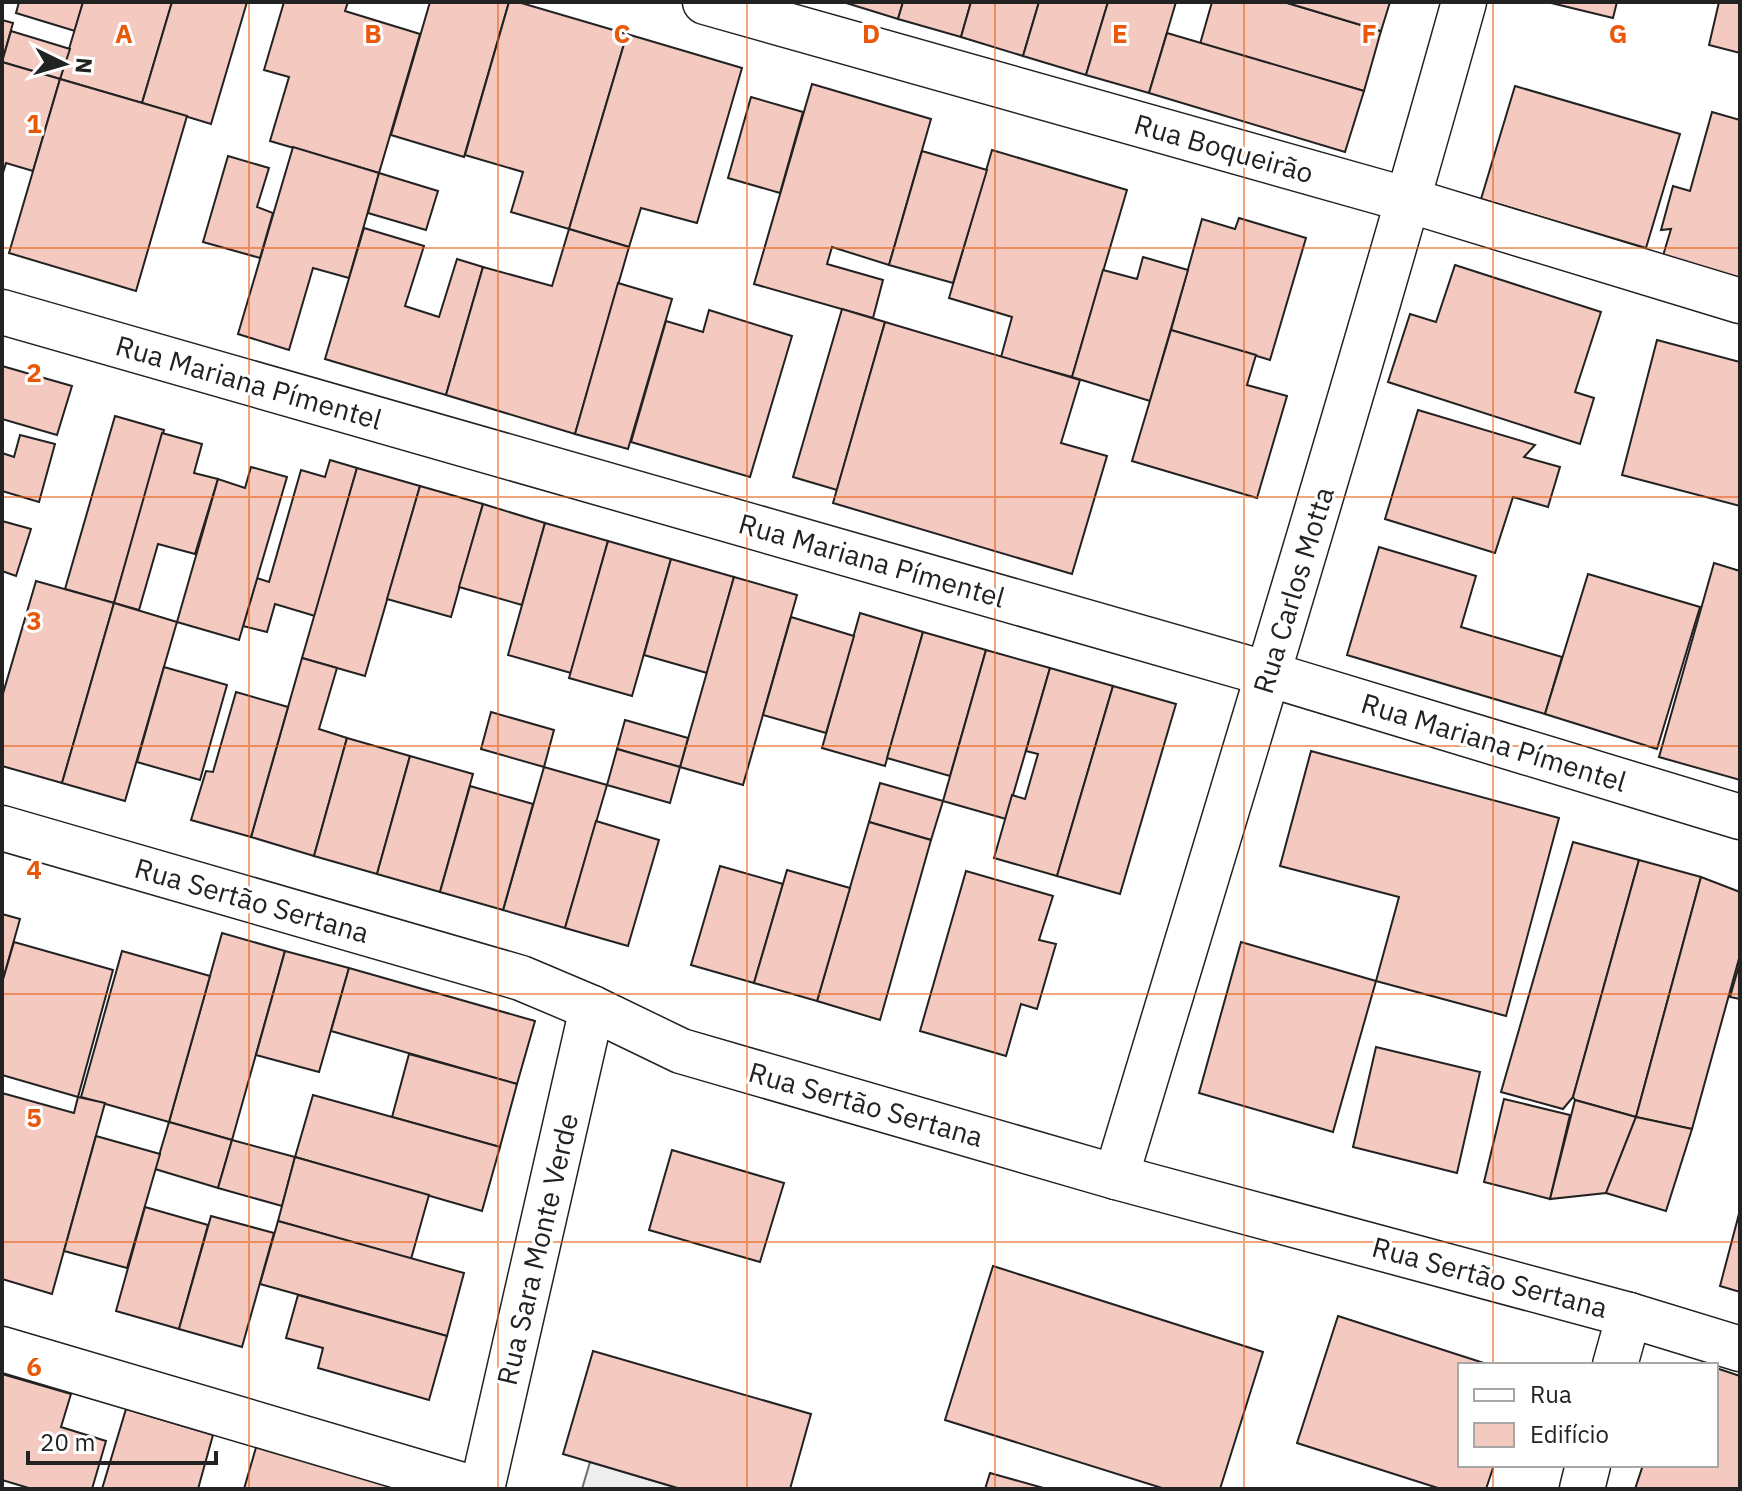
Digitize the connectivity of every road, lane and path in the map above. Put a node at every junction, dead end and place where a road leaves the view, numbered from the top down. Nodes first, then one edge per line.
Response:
1 (705, 2) edge
2 (1464, 2) edge
3 (1408, 200) junction
4 (1740, 301) edge
5 (2, 312) edge
6 (1268, 674) junction
7 (1740, 817) edge
8 (2, 828) edge
9 (592, 1008) junction
10 (1116, 1177) junction
11 (1629, 1315) junction
12 (2, 1349) edge
13 (1740, 1349) edge
14 (1616, 1363) edge
15 (1588, 1467) edge
16 (479, 1489) edge
17 (1582, 1489) edge

1 - 3 street, Rua Boqueirão
2 - 3 street, Rua Carlos Motta
3 - 4 street, Rua Boqueirão
3 - 6 street, Rua Carlos Motta
5 - 6 street, Rua Mariana Pímentel
6 - 7 street, Rua Mariana Pímentel
6 - 10 street, Rua Carlos Motta
8 - 9 street, Rua Sertão Sertana
9 - 10 street, Rua Sertão Sertana
9 - 16 street, Rua Sara Monte Verde
10 - 11 street, Rua Sertão Sertana
11 - 13 street, Rua Sertão Sertana
11 - 14 street
12 - 16 street
15 - 17 street

